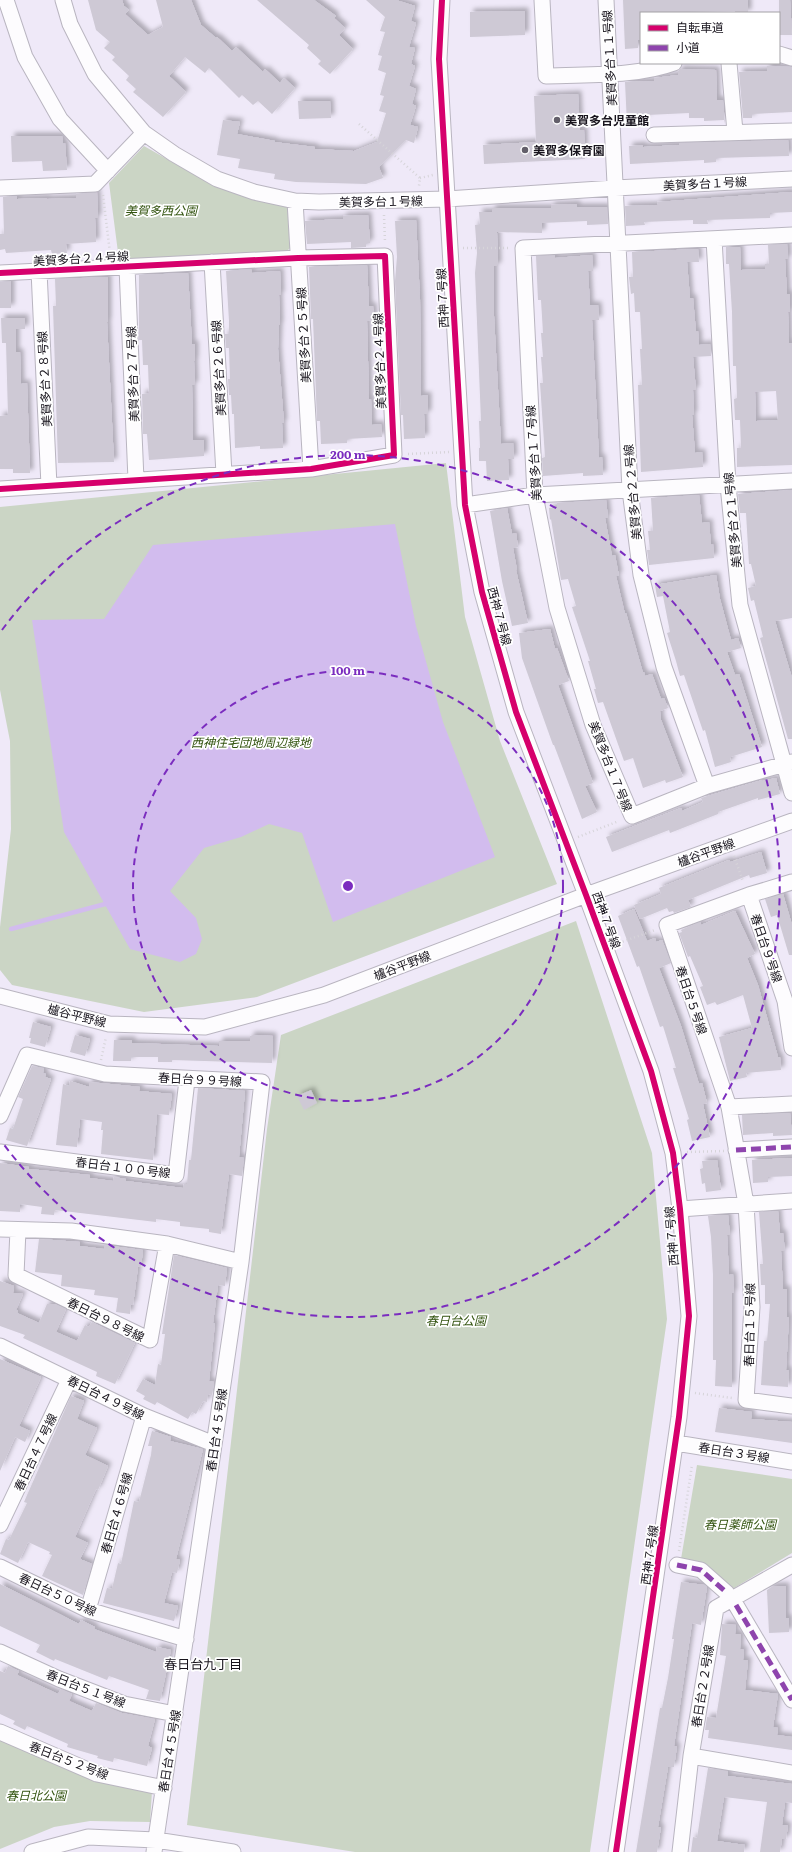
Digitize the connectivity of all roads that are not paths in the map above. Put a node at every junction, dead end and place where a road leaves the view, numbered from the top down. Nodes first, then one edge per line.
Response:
1 (6, 0) edge
2 (63, 0) edge
3 (442, 0) edge
4 (542, 0) edge
5 (606, 0) edge
6 (780, 54) edge
7 (792, 58) edge
8 (671, 64) edge
9 (730, 64) edge
10 (610, 73) junction
11 (792, 131) edge
12 (735, 132) junction
13 (144, 133) junction
14 (654, 135) dead end
15 (104, 174) junction
16 (792, 179) edge
17 (0, 188) edge
18 (615, 188) junction
19 (447, 199) junction
20 (295, 201) junction
21 (792, 235) edge
22 (714, 239) junction
23 (618, 244) junction
24 (298, 258) junction
25 (212, 262) junction
26 (127, 267) junction
27 (39, 271) junction
28 (0, 273) edge
29 (311, 469) junction
30 (224, 474) junction
31 (136, 480) junction
32 (792, 482) edge
33 (728, 485) junction
34 (49, 486) junction
35 (0, 489) edge
36 (630, 490) junction
37 (534, 495) junction
38 (465, 505) junction
39 (788, 763) edge
40 (707, 786) junction
41 (792, 793) edge
42 (792, 821) edge
43 (792, 882) edge
44 (586, 895) junction
45 (749, 895) junction
46 (0, 996) edge
47 (792, 1048) edge
48 (187, 1080) junction
49 (792, 1104) edge
50 (728, 1107) junction
51 (0, 1116) edge
52 (792, 1147) edge
53 (736, 1150) junction
54 (0, 1152) edge
55 (792, 1201) edge
56 (746, 1204) junction
57 (680, 1209) junction
58 (0, 1229) edge
59 (18, 1230) junction
60 (167, 1244) junction
61 (241, 1262) junction
62 (0, 1346) edge
63 (69, 1380) junction
64 (792, 1406) edge
65 (144, 1416) junction
66 (676, 1443) junction
67 (214, 1444) junction
68 (792, 1462) edge
69 (0, 1525) edge
70 (676, 1564) road end
71 (792, 1566) edge
72 (0, 1567) edge
73 (727, 1593) dead end
74 (736, 1606) dead end
75 (88, 1610) junction
76 (186, 1639) junction
77 (0, 1652) edge
78 (792, 1700) edge
79 (175, 1714) junction
80 (0, 1732) edge
81 (691, 1756) junction
82 (792, 1773) edge
83 (164, 1788) junction
84 (155, 1846) edge
85 (32, 1852) edge
86 (233, 1852) edge
87 (616, 1852) edge
88 (680, 1852) edge

1 - 15 street
2 - 13 street, 美賀多台１号線
3 - 19 street, 西神７号線
4 - 10 street
5 - 10 street, 美賀多台１１号線
6 - 7 street
8 - 10 street
9 - 12 street
10 - 18 street, 美賀多台１１号線
11 - 12 street
12 - 14 street
13 - 15 street
13 - 20 street, 美賀多台１号線
15 - 17 street
16 - 18 street, 美賀多台１号線
18 - 19 street, 美賀多台１号線
18 - 23 street, 美賀多台２２号線
19 - 20 street, 美賀多台１号線
19 - 38 street, 西神７号線
20 - 24 street, 美賀多台２５号線
21 - 22 street
22 - 23 street
22 - 33 street, 美賀多台２１号線
23 - 36 street, 美賀多台２２号線
23 - 37 street, 美賀多台１７号線
24 - 25 street, 美賀多台２４号線
24 - 29 street, 美賀多台２５号線
24 - 29 street, 美賀多台２４号線
25 - 26 street, 美賀多台２４号線
25 - 30 street, 美賀多台２６号線
26 - 27 street, 美賀多台２４号線
26 - 31 street, 美賀多台２７号線
27 - 28 street, 美賀多台２４号線
27 - 34 street, 美賀多台２８号線
29 - 30 street
30 - 31 street
31 - 34 street
32 - 33 street
33 - 36 street
33 - 39 street, 美賀多台２１号線
34 - 35 street
36 - 37 street
36 - 40 street, 美賀多台２２号線
37 - 38 street
37 - 40 street, 美賀多台１７号線
38 - 44 street, 西神７号線
39 - 40 street, 美賀多台１７号線
39 - 41 street, 美賀多台２１号線
42 - 44 street, 櫨谷平野線
43 - 45 street
44 - 46 street, 櫨谷平野線
44 - 57 street, 西神７号線
45 - 47 street, 春日台９号線
45 - 50 street, 春日台５号線
48 - 51 street, 春日台９９号線
48 - 54 street, 春日台１００号線
48 - 61 street, 春日台９９号線
49 - 50 street
50 - 53 street, 春日台５号線
52 - 53 street
53 - 56 street, 春日台５号線
55 - 56 street
56 - 57 street
56 - 64 street, 春日台１５号線
57 - 66 street, 西神７号線
58 - 59 street
59 - 60 street
59 - 60 street, 春日台９８号線
60 - 61 street
61 - 67 street, 春日台４５号線
62 - 63 street, 春日台４９号線
63 - 65 street, 春日台４９号線
63 - 69 street, 春日台４７号線
65 - 67 street, 春日台４９号線
65 - 75 street, 春日台４６号線
66 - 68 street, 春日台３号線
66 - 87 street, 西神７号線
67 - 76 street, 春日台４５号線
70 - 73 street
71 - 81 street, 春日台２２号線
72 - 75 street, 春日台５０号線
74 - 78 street
75 - 76 street, 春日台５０号線
76 - 79 street, 春日台４５号線
77 - 79 street, 春日台５１号線
79 - 83 street, 春日台４５号線
80 - 83 street, 春日台５２号線
81 - 82 street
81 - 88 street, 春日台２２号線
83 - 84 street, 春日台４５号線
84 - 85 street
84 - 86 street

